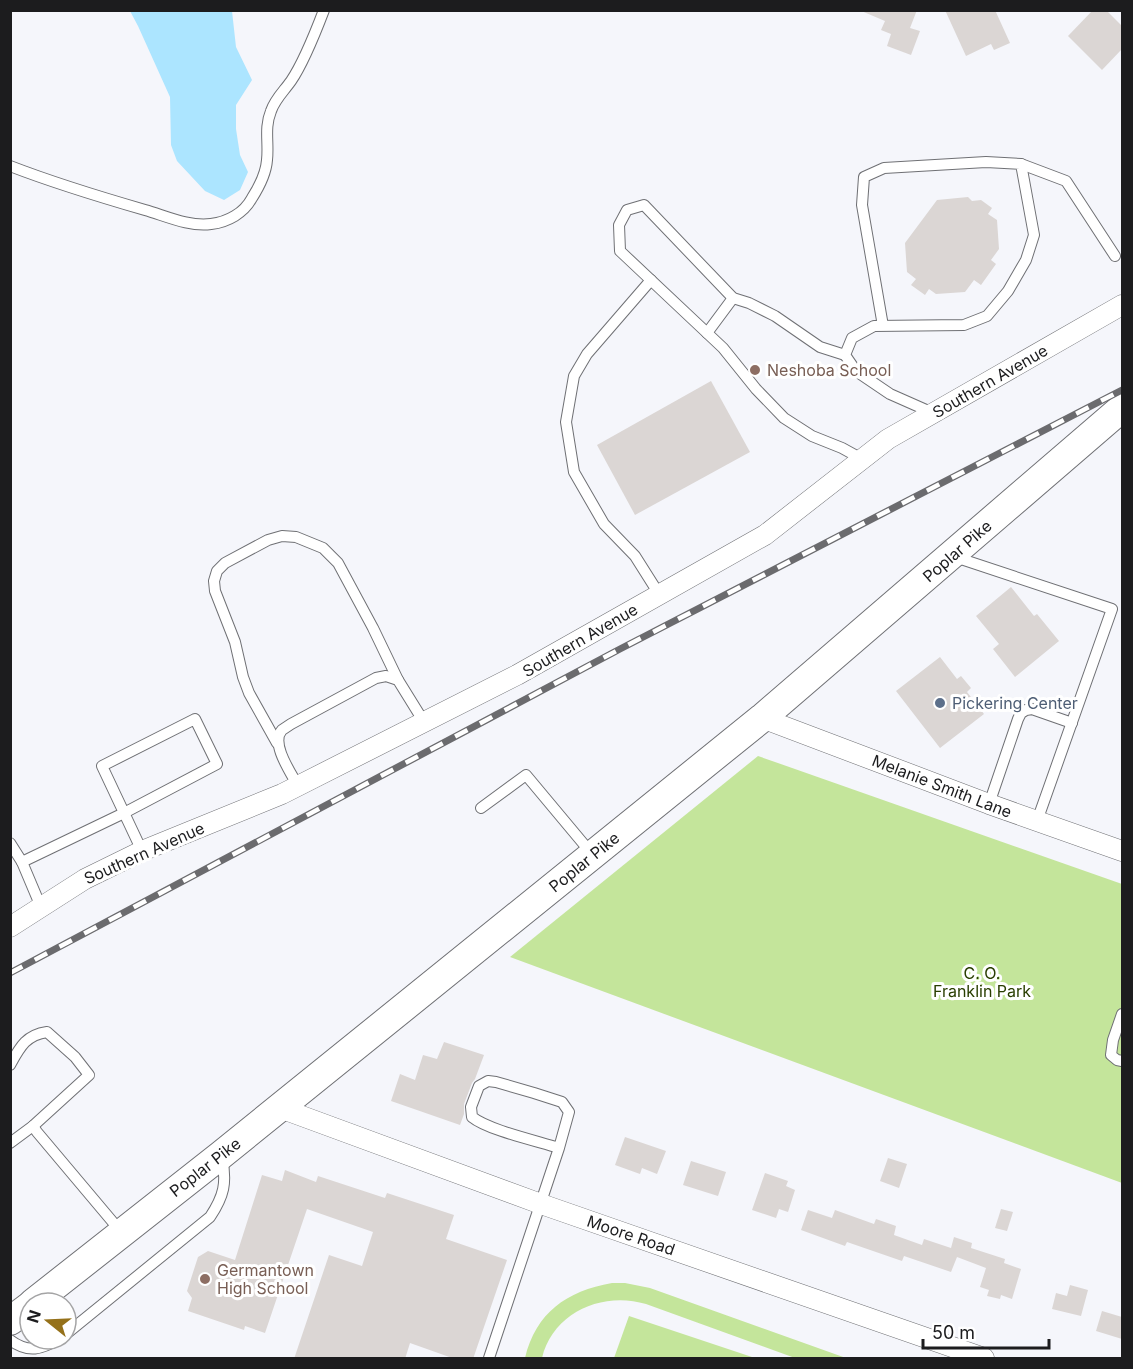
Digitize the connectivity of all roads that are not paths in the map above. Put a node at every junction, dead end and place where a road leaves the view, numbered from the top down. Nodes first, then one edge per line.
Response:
1 (324, 10) edge
2 (1021, 164) junction
3 (10, 165) edge
4 (1114, 256) dead end
5 (651, 280) junction
6 (733, 298) junction
7 (1122, 304) edge
8 (883, 326) junction
9 (707, 333) junction
10 (845, 355) junction
11 (1122, 408) edge
12 (933, 413) junction
13 (862, 459) junction
14 (951, 555) junction
15 (659, 594) junction
16 (398, 680) junction
17 (762, 718) junction
18 (424, 722) junction
19 (1072, 723) junction
20 (277, 743) junction
21 (298, 786) junction
22 (989, 804) junction
23 (481, 808) dead end
24 (124, 813) junction
25 (1037, 821) junction
26 (10, 843) edge
27 (142, 851) junction
28 (1122, 851) edge
29 (592, 855) junction
30 (22, 862) junction
31 (41, 907) junction
32 (10, 927) edge
33 (1122, 1014) edge
34 (1122, 1061) edge
35 (10, 1065) edge
36 (280, 1108) junction
37 (33, 1126) junction
38 (10, 1143) edge
39 (559, 1148) junction
40 (221, 1155) junction
41 (541, 1204) junction
42 (123, 1233) junction
43 (49, 1291) edge
44 (78, 1324) edge
45 (489, 1359) edge
46 (984, 1359) edge

1 - 3 lane
2 - 4 lane
2 - 8 lane
2 - 8 lane
5 - 6 lane
5 - 9 lane
5 - 15 lane
6 - 9 lane
6 - 10 lane
7 - 12 street, Southern Avenue
8 - 10 lane
9 - 13 lane
10 - 12 lane
11 - 14 main road, Poplar Pike
12 - 13 street, Southern Avenue
13 - 15 street, Southern Avenue
14 - 17 main road, Poplar Pike
14 - 19 lane
15 - 18 street, Southern Avenue
16 - 18 lane
16 - 20 lane
16 - 20 lane
17 - 22 street, Melanie Smith Lane
17 - 29 main road, Poplar Pike
18 - 21 street, Southern Avenue
19 - 22 lane
19 - 25 lane
20 - 21 lane
21 - 27 street, Southern Avenue
22 - 25 street, Melanie Smith Lane
23 - 29 lane
24 - 24 lane
24 - 27 lane
24 - 30 lane
25 - 28 street, Melanie Smith Lane
26 - 30 lane
27 - 31 street, Southern Avenue
29 - 36 main road, Poplar Pike
30 - 31 lane
31 - 32 street, Southern Avenue
33 - 34 lane
35 - 37 lane
36 - 40 main road, Poplar Pike
36 - 41 street, Moore Road
37 - 38 lane
37 - 42 lane
39 - 39 lane
39 - 41 lane
40 - 42 main road, Poplar Pike
40 - 44 lane
41 - 45 lane
41 - 46 street, Moore Road
42 - 43 main road, Poplar Pike

